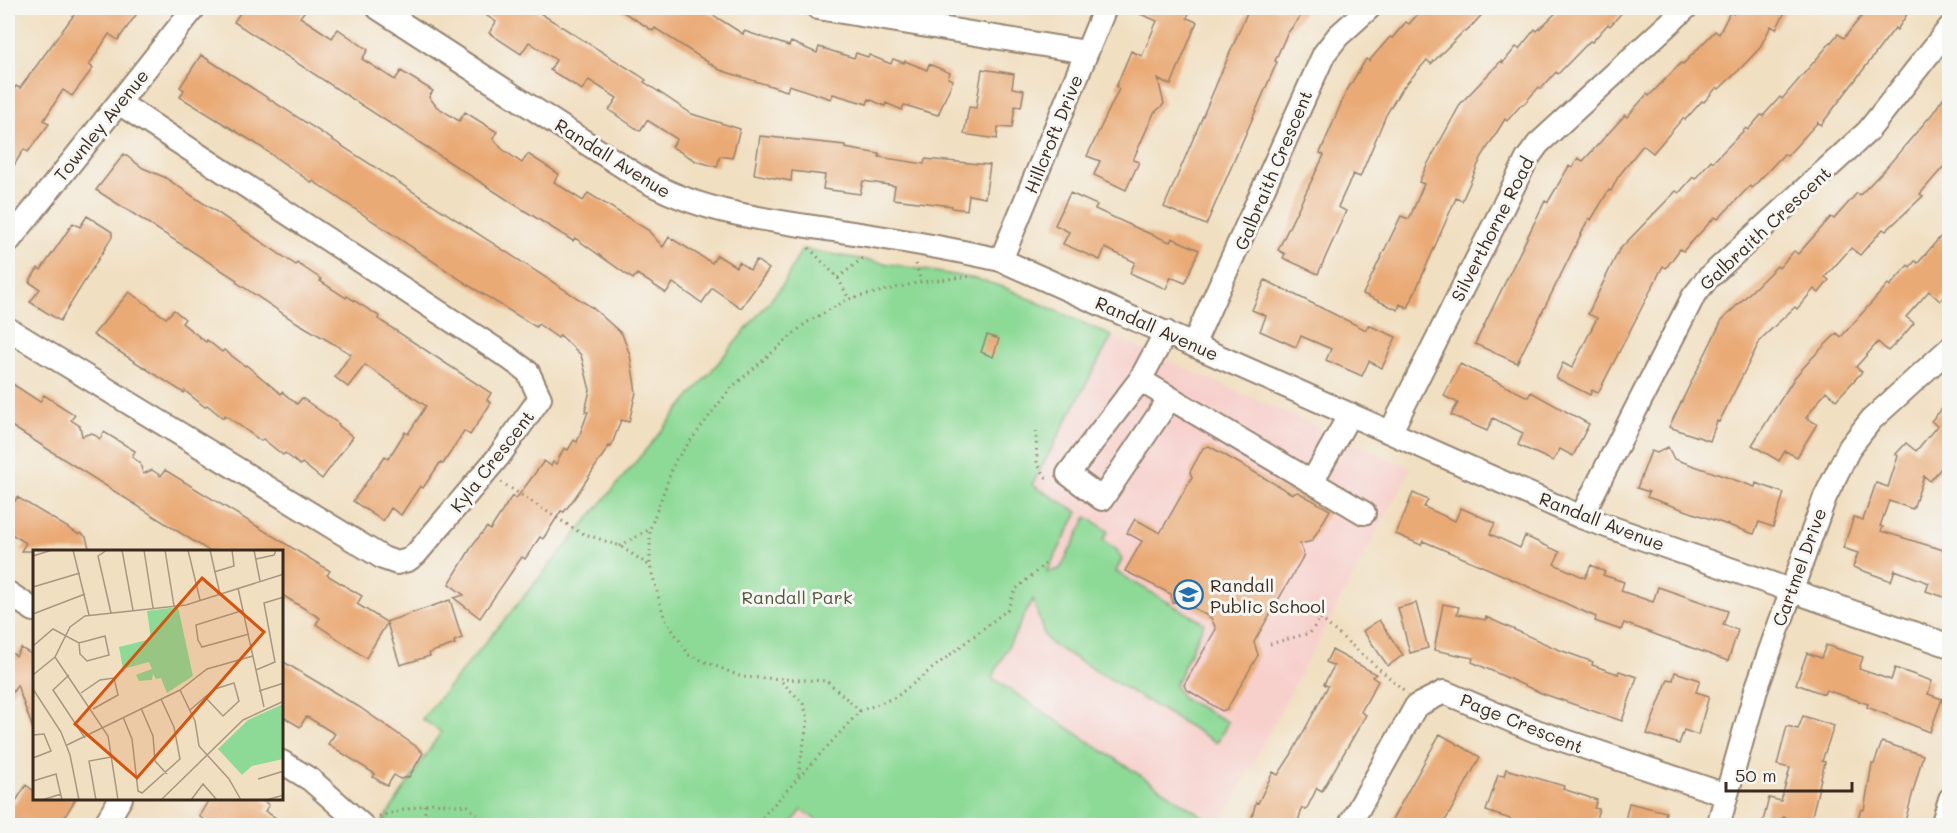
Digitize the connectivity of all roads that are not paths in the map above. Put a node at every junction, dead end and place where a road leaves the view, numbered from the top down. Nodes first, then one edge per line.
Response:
1 (194, 8) edge
2 (378, 8) edge
3 (819, 8) edge
4 (1105, 8) edge
5 (1370, 8) edge
6 (1686, 8) edge
7 (891, 13) edge
8 (1950, 27) edge
9 (1086, 52) junction
10 (119, 103) junction
11 (8, 242) edge
12 (1001, 260) junction
13 (8, 329) edge
14 (1166, 332) junction
15 (1193, 345) junction
16 (1950, 348) edge
17 (1140, 380) junction
18 (1170, 398) junction
19 (1350, 414) junction
20 (1391, 431) junction
21 (1312, 482) junction
22 (1365, 513) dead end
23 (1581, 517) junction
24 (1791, 589) junction
25 (8, 593) edge
26 (33, 609) edge
27 (1950, 646) edge
28 (284, 763) edge
29 (1726, 795) junction
30 (1950, 799) edge
31 (120, 800) edge
32 (360, 823) edge
33 (104, 825) edge
34 (1349, 825) edge
35 (1718, 825) edge
36 (1942, 825) edge

1 - 10 street, Townley Avenue
2 - 12 street, Randall Avenue
3 - 7 street
4 - 9 street, Hillcroft Drive
5 - 15 street, Galbraith Crescent
6 - 20 street, Silverthorne Road
7 - 9 street
8 - 23 street, Galbraith Crescent
9 - 12 street, Hillcroft Drive
10 - 11 street, Townley Avenue
10 - 13 street, Kyla Crescent
12 - 14 street, Randall Avenue
14 - 15 street, Randall Avenue
14 - 17 street
15 - 19 street, Randall Avenue
16 - 24 street, Cartmel Drive
17 - 18 street
17 - 18 street
18 - 21 street
19 - 20 street, Randall Avenue
19 - 21 street
20 - 23 street, Randall Avenue
21 - 22 street
23 - 24 street, Randall Avenue
24 - 27 street, Randall Avenue
24 - 29 street, Cartmel Drive
25 - 26 street
28 - 32 street
29 - 34 street, Page Crescent
29 - 35 street, Cartmel Drive
30 - 36 street
31 - 33 street

